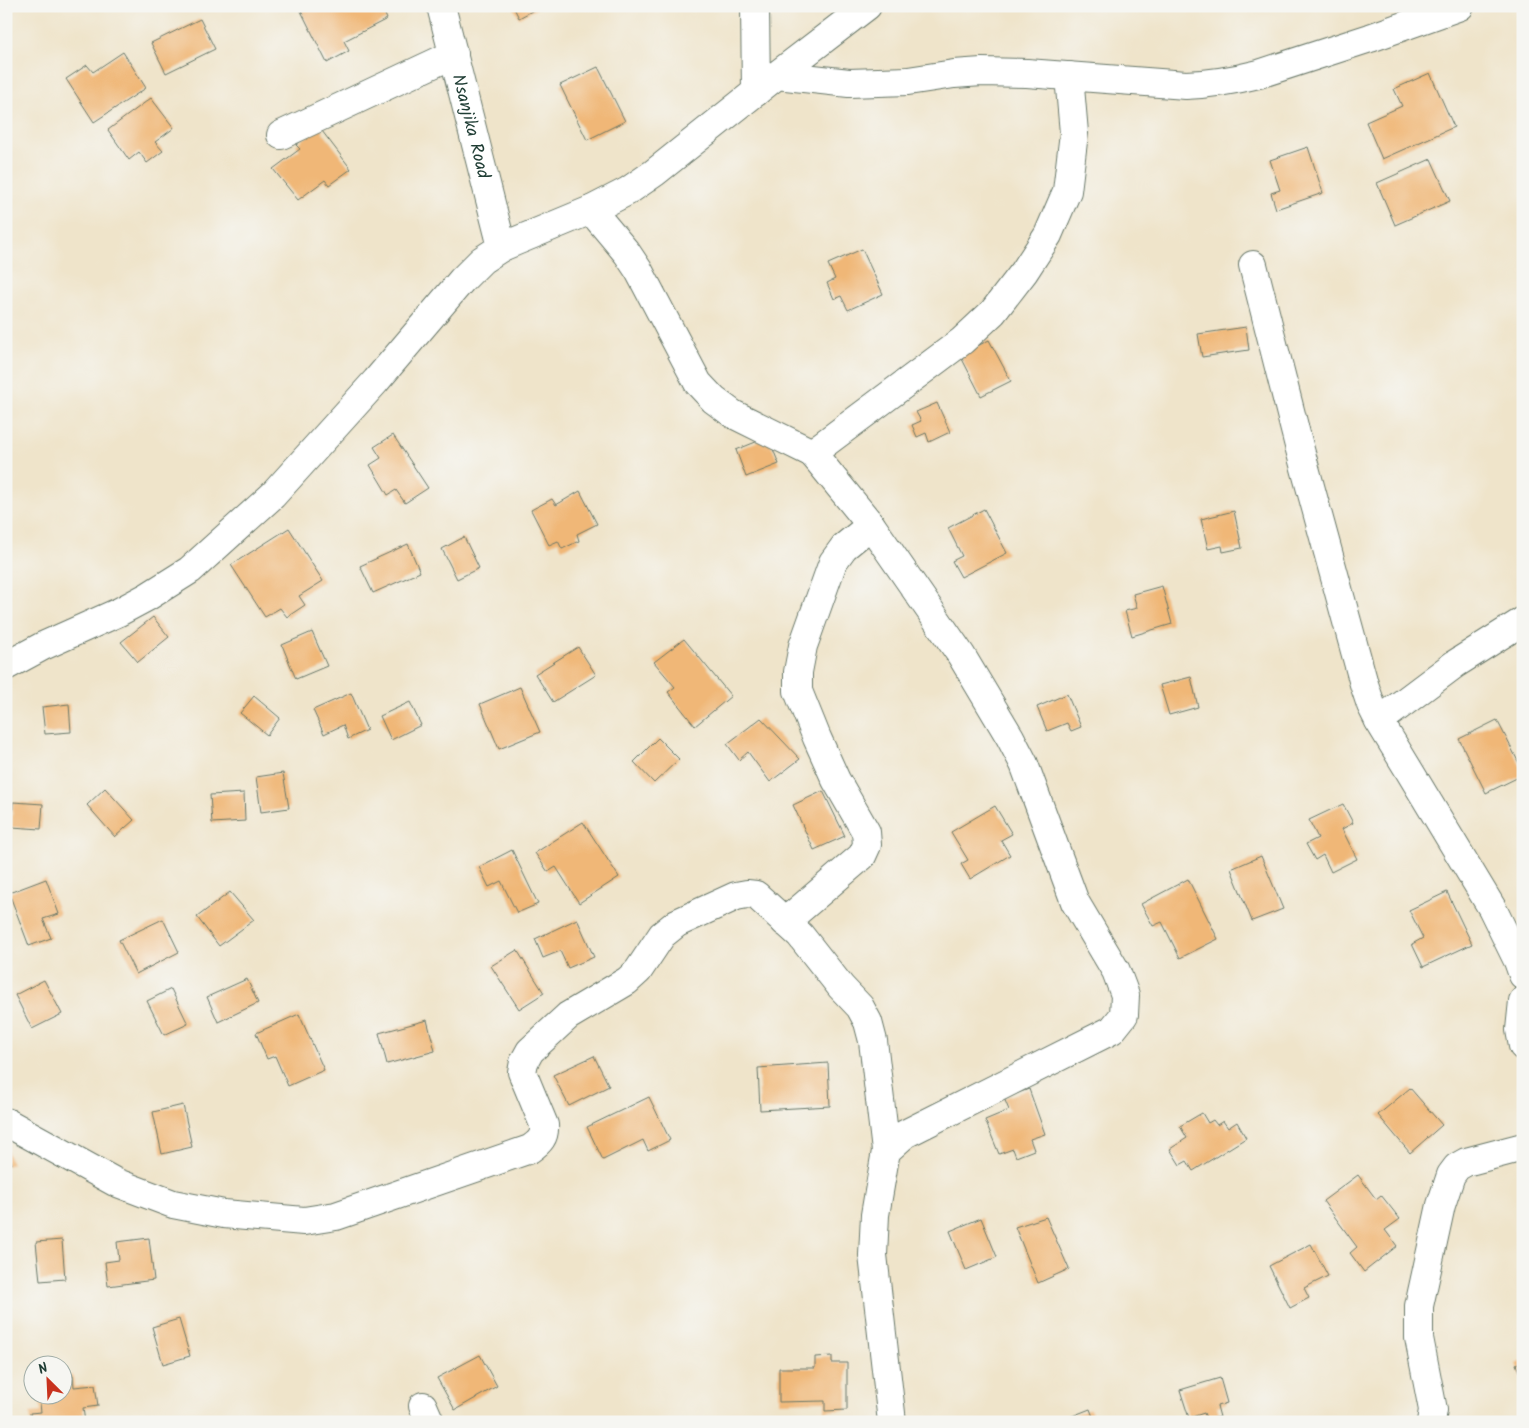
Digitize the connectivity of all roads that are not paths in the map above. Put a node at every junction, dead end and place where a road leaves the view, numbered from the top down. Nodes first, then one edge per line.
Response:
1 (441, 6) edge
2 (755, 6) edge
3 (867, 6) edge
4 (1460, 6) edge
5 (454, 54) junction
6 (777, 75) junction
7 (1069, 76) junction
8 (756, 92) junction
9 (281, 135) dead end
10 (591, 210) junction
11 (502, 247) junction
12 (1253, 265) dead end
13 (812, 453) junction
14 (871, 525) junction
15 (1523, 621) edge
16 (6, 666) edge
17 (1379, 721) junction
18 (786, 922) junction
19 (1523, 975) edge
20 (1523, 1001) edge
21 (1523, 1046) edge
22 (6, 1122) edge
23 (1523, 1147) edge
24 (886, 1151) junction
25 (892, 1422) edge
26 (1431, 1422) edge

1 - 5 street, Nsanjika Road
2 - 8 street
3 - 6 street
4 - 7 street
5 - 9 street
5 - 11 street, Nsanjika Road
6 - 7 street
6 - 8 street
7 - 13 street
8 - 10 street
10 - 11 street
10 - 13 street
11 - 16 street
12 - 17 street
13 - 14 street
14 - 18 street
14 - 24 street
15 - 17 street
17 - 19 street
18 - 22 street
18 - 24 street
20 - 21 street
23 - 26 street
24 - 25 street

